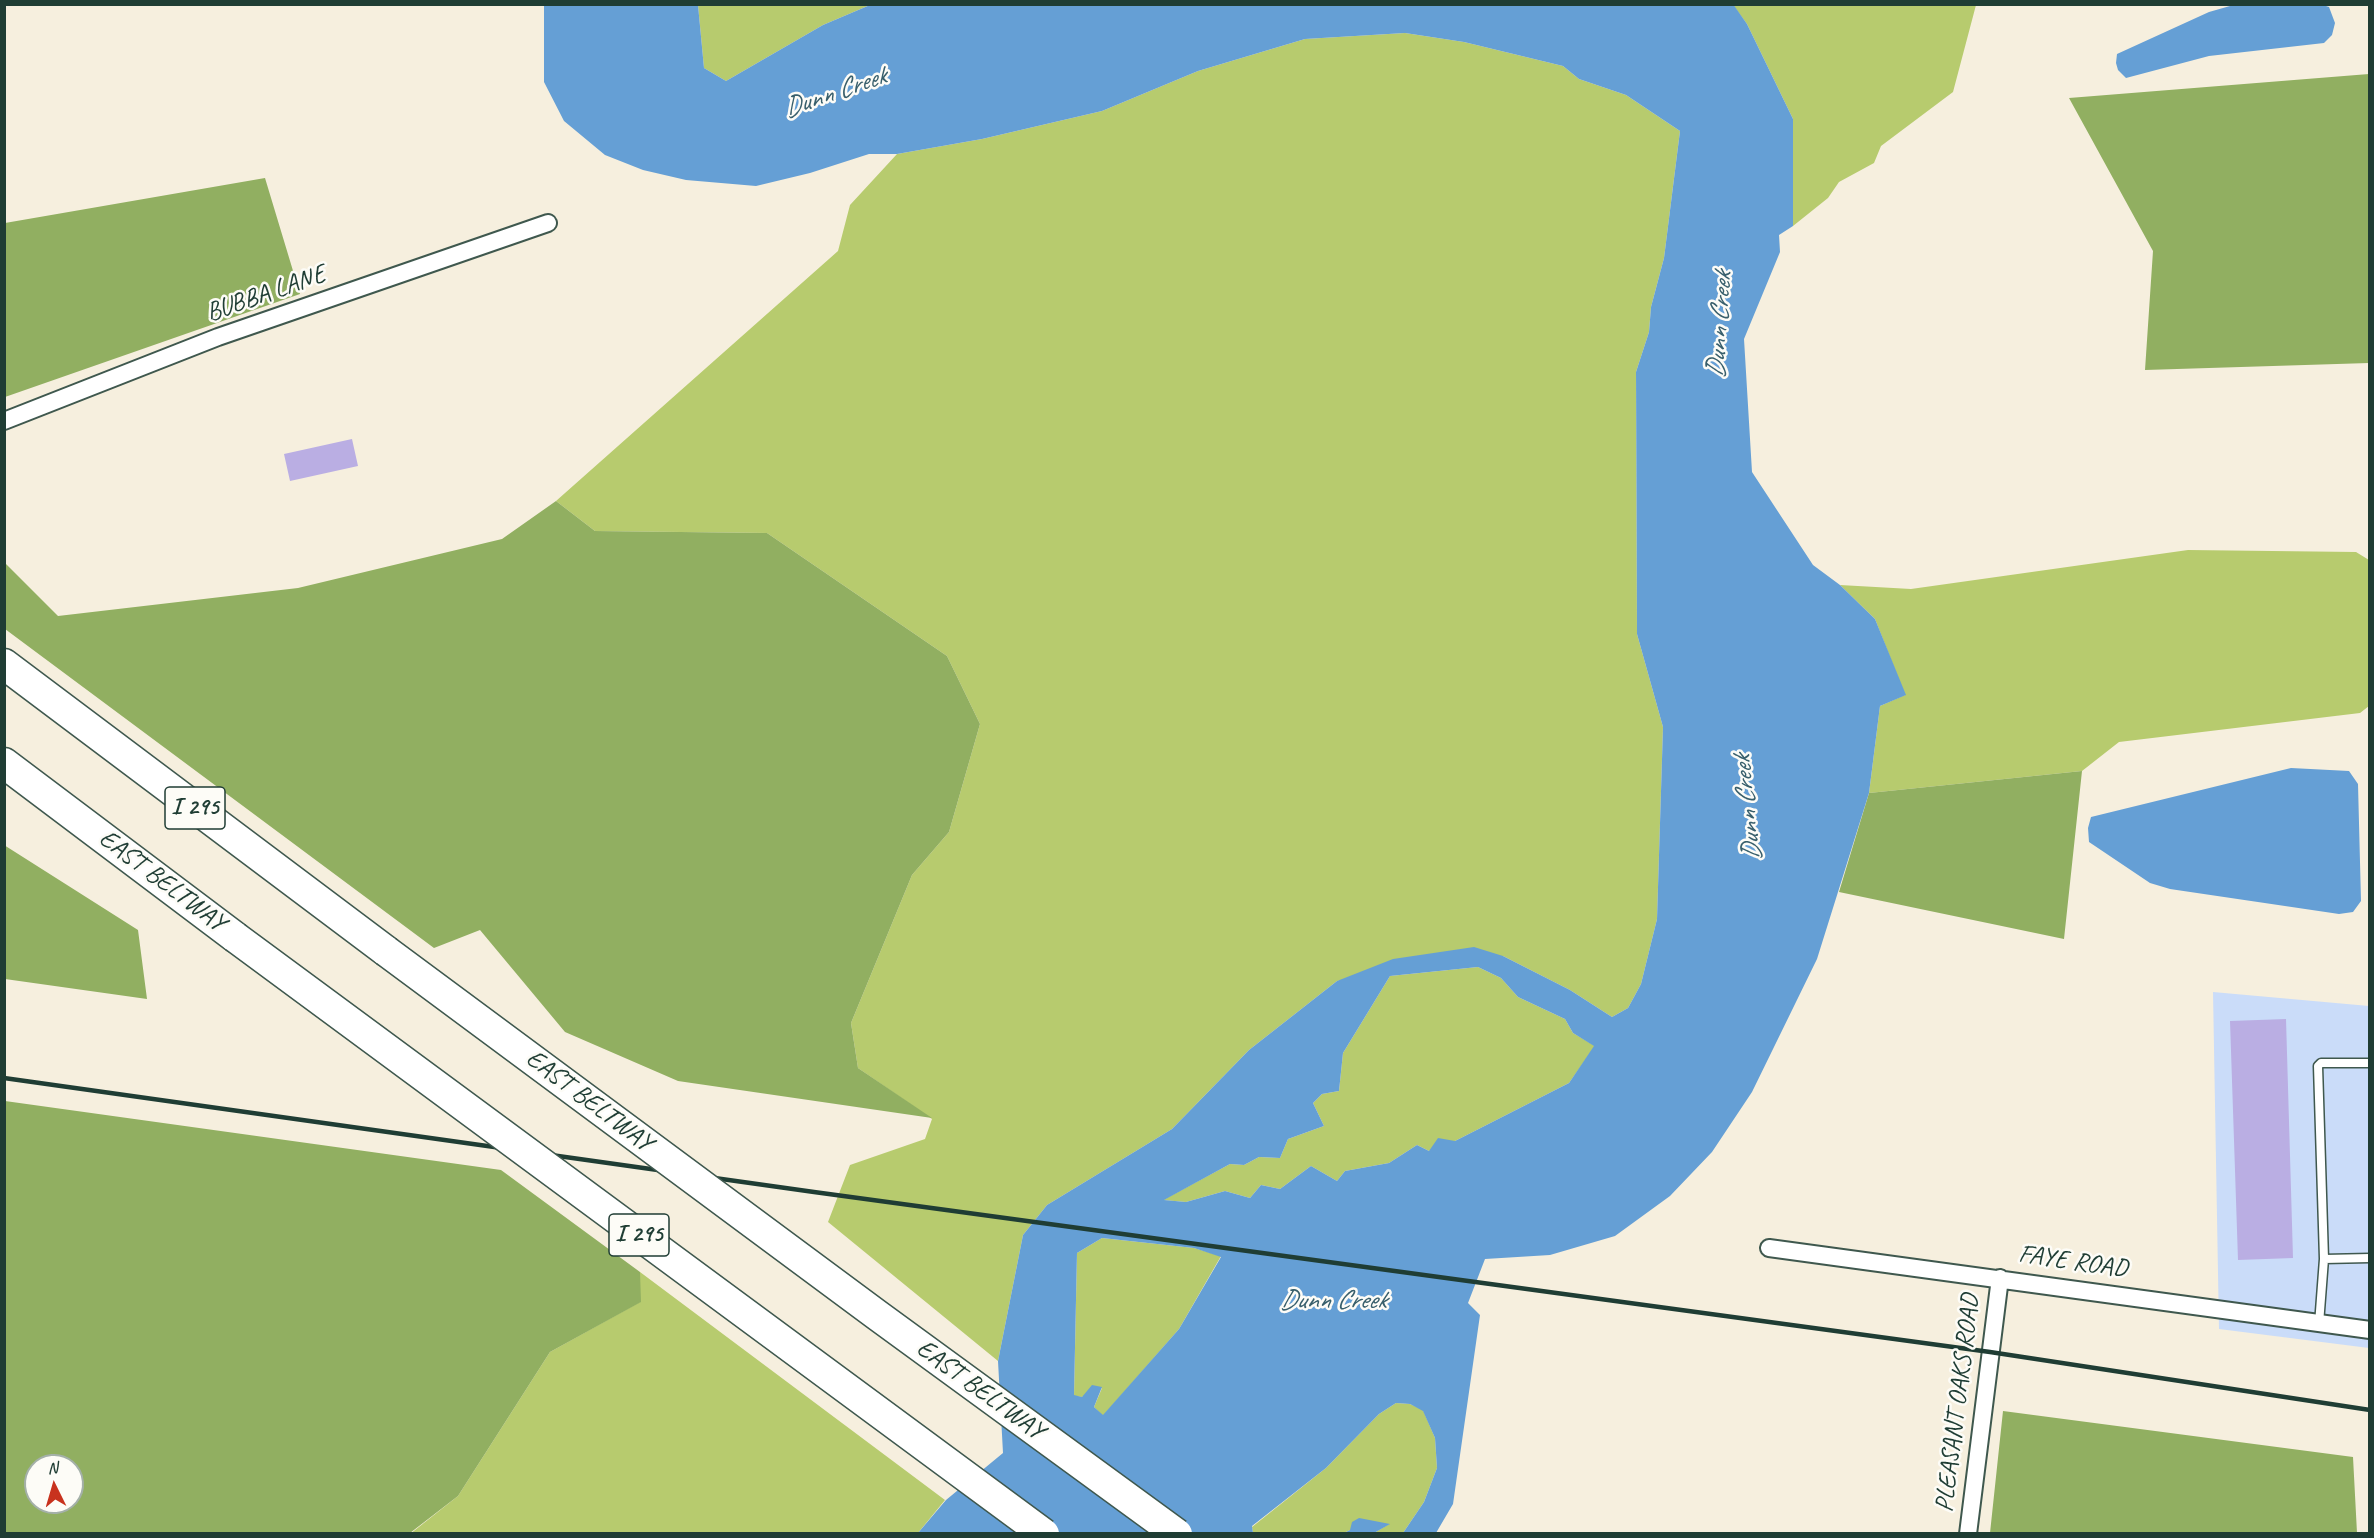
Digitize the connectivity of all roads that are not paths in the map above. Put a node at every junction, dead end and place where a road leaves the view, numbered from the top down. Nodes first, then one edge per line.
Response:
1 (548, 223) dead end
2 (4, 421) edge
3 (4, 664) edge
4 (4, 763) edge
5 (2370, 1063) edge
6 (1769, 1248) dead end
7 (2370, 1258) edge
8 (2324, 1259) junction
9 (2000, 1278) junction
10 (2319, 1324) junction
11 (2370, 1330) edge
12 (1044, 1533) edge
13 (1177, 1533) edge
14 (1968, 1533) edge

1 - 2 street, BUBBA LANE
3 - 13 highway, EAST BELTWAY / I 295, bridge
4 - 12 highway, EAST BELTWAY / I 295, bridge
5 - 8 lane
6 - 9 street, FAYE ROAD
7 - 8 lane
8 - 10 lane
9 - 10 street, FAYE ROAD
9 - 14 street, PLEASANT OAKS ROAD
10 - 11 street, FAYE ROAD

